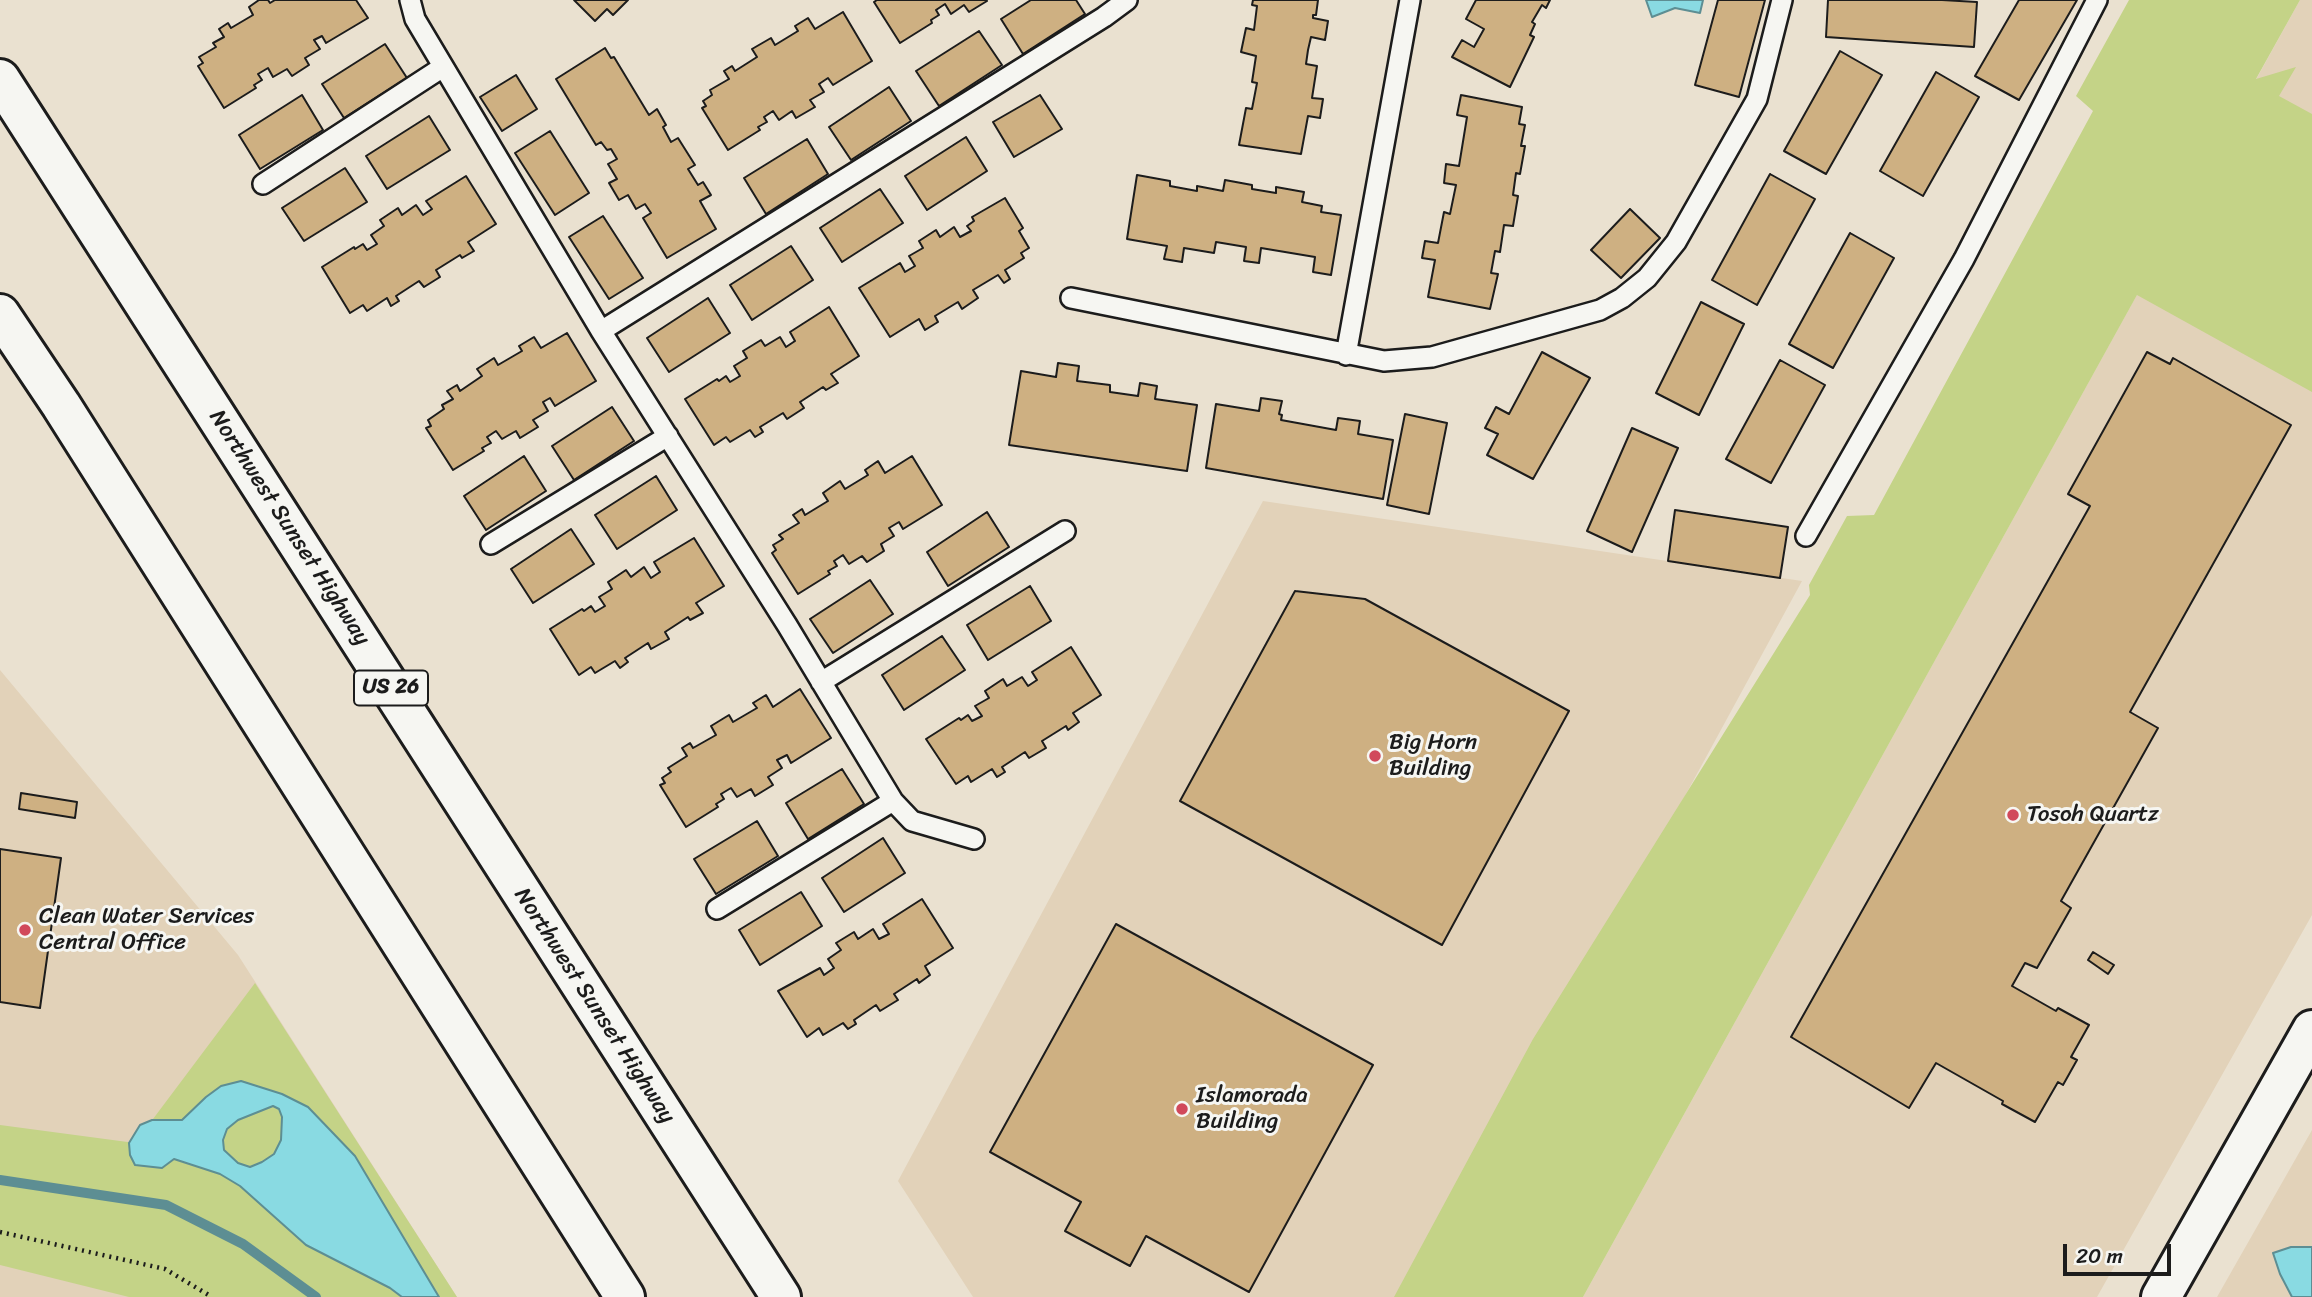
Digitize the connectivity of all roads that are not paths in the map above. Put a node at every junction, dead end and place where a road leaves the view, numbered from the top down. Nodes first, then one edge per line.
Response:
1 (410, 0) edge
2 (1127, 0) edge
3 (1410, 0) edge
4 (1782, 0) edge
5 (2097, 0) edge
6 (443, 67) junction
7 (0, 79) edge
8 (263, 184) dead end
9 (1071, 298) dead end
10 (0, 314) edge
11 (601, 331) junction
12 (1346, 355) junction
13 (668, 436) junction
14 (1065, 531) dead end
15 (1806, 536) dead end
16 (491, 544) dead end
17 (821, 682) junction
18 (893, 801) junction
19 (974, 839) dead end
20 (717, 909) dead end
21 (2312, 1030) edge
22 (625, 1297) edge
23 (781, 1297) edge
24 (2161, 1297) edge

1 - 6 lane
2 - 11 lane
3 - 12 lane
4 - 12 lane
5 - 15 lane
6 - 8 lane
6 - 11 lane
7 - 23 main road, Northwest Sunset Highway / US 26
9 - 12 lane
10 - 22 main road
11 - 13 lane
13 - 16 lane
13 - 17 lane
14 - 17 lane
17 - 18 lane
18 - 19 lane
18 - 20 lane
21 - 24 main road

